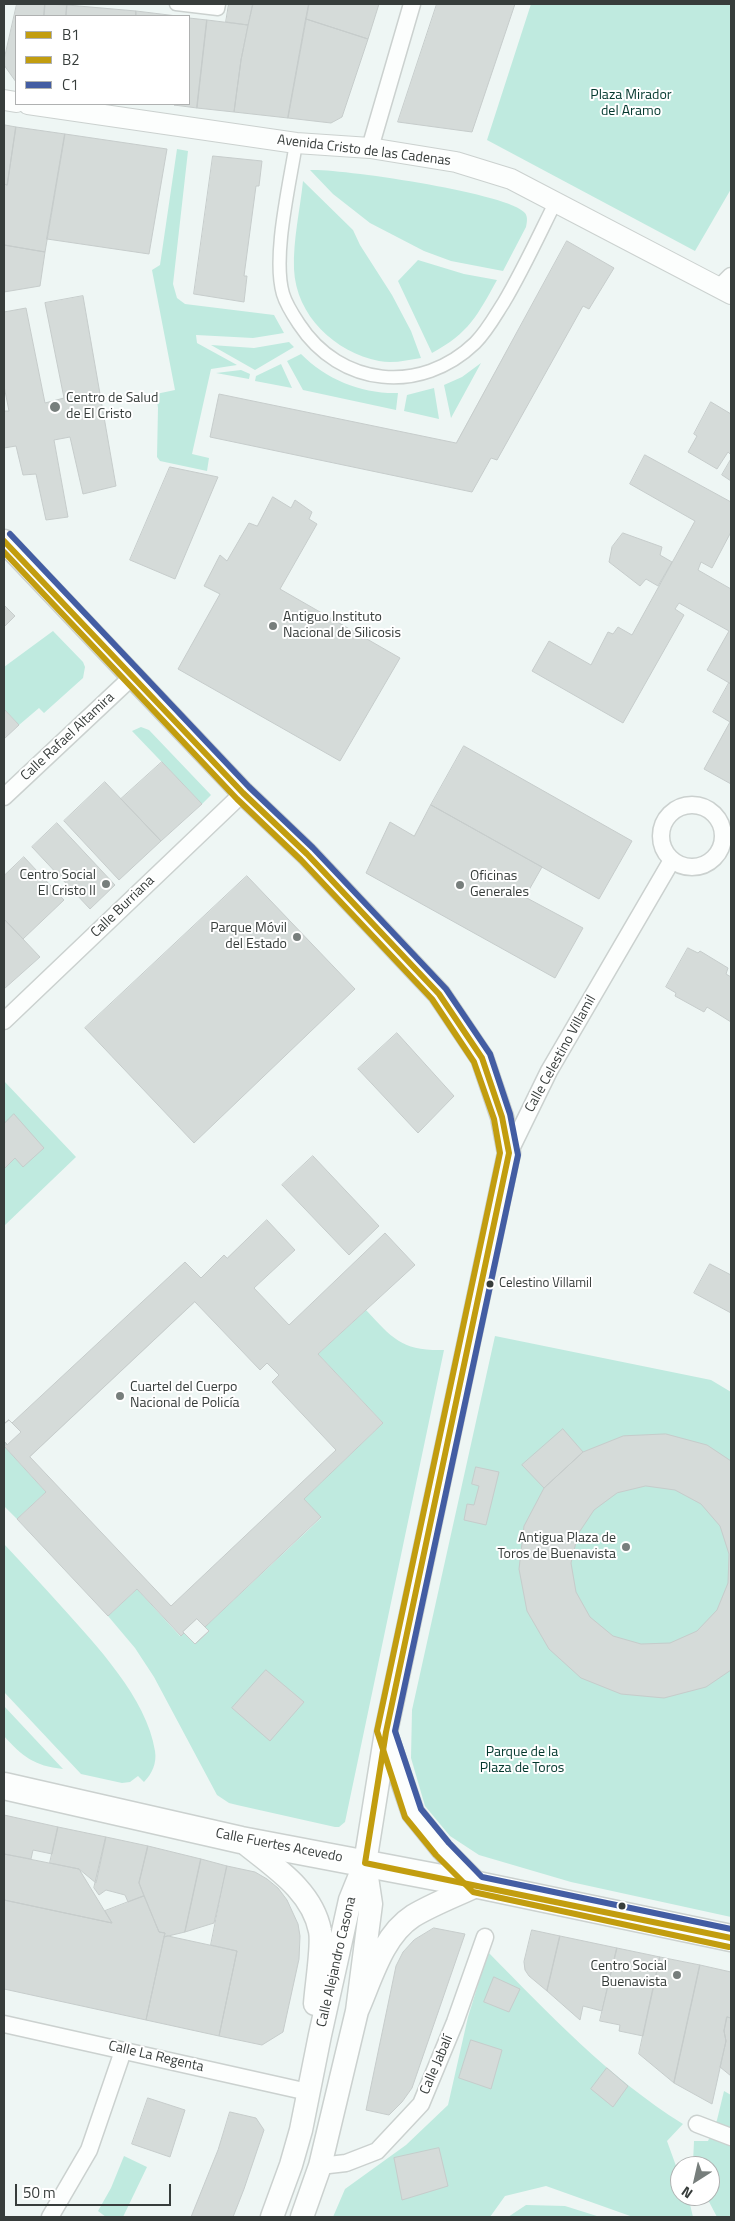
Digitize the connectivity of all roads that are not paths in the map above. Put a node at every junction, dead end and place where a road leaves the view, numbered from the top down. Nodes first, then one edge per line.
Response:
1 (176, 4) edge
2 (412, 4) edge
3 (218, 6) edge
4 (35, 105) edge
5 (296, 143) junction
6 (370, 148) junction
7 (556, 202) junction
8 (727, 286) edge
9 (4, 541) edge
10 (133, 676) junction
11 (243, 793) junction
12 (4, 797) edge
13 (672, 860) dead end
14 (4, 1021) edge
15 (509, 1153) junction
16 (386, 1732) junction
17 (4, 1786) edge
18 (241, 1840) junction
19 (365, 1863) junction
20 (478, 1885) junction
21 (485, 1937) dead end
22 (731, 1938) edge
23 (357, 2011) junction
24 (4, 2024) edge
25 (123, 2051) junction
26 (308, 2092) junction
27 (697, 2124) dead end
28 (731, 2137) edge
29 (320, 2166) junction
30 (50, 2217) edge
31 (272, 2217) edge
32 (302, 2217) edge

1 - 3 street
2 - 6 street
4 - 5 street, Avenida Cristo de las Cadenas
5 - 6 street, Avenida Cristo de las Cadenas
5 - 7 street
6 - 7 street, Avenida Cristo de las Cadenas
7 - 8 street, Avenida Cristo de las Cadenas
9 - 10 main road
10 - 11 main road
10 - 12 street, Calle Rafael Altamira
11 - 14 street, Calle Burriana
11 - 15 main road
13 - 15 street, Calle Celestino Villamil
15 - 16 main road, Calle Celestino Villamil
16 - 19 main road, Calle Celestino Villamil
16 - 20 main road
17 - 18 highway, Calle Fuertes Acevedo
18 - 19 highway, Calle Fuertes Acevedo
18 - 26 main road, Calle Alejandro Casona
19 - 20 highway, Calle Fuertes Acevedo
19 - 23 main road, Calle Alejandro Casona
19 - 26 main road, Calle Alejandro Casona
20 - 22 highway, Calle Fuertes Acevedo
20 - 23 main road, Calle Alejandro Casona
21 - 29 street, Calle Jabalí
23 - 29 main road, Calle Alejandro Casona
24 - 25 street, Calle La Regenta
25 - 26 street, Calle La Regenta
25 - 30 street
26 - 31 main road, Calle Alejandro Casona
27 - 28 street
29 - 32 main road, Calle Alejandro Casona

